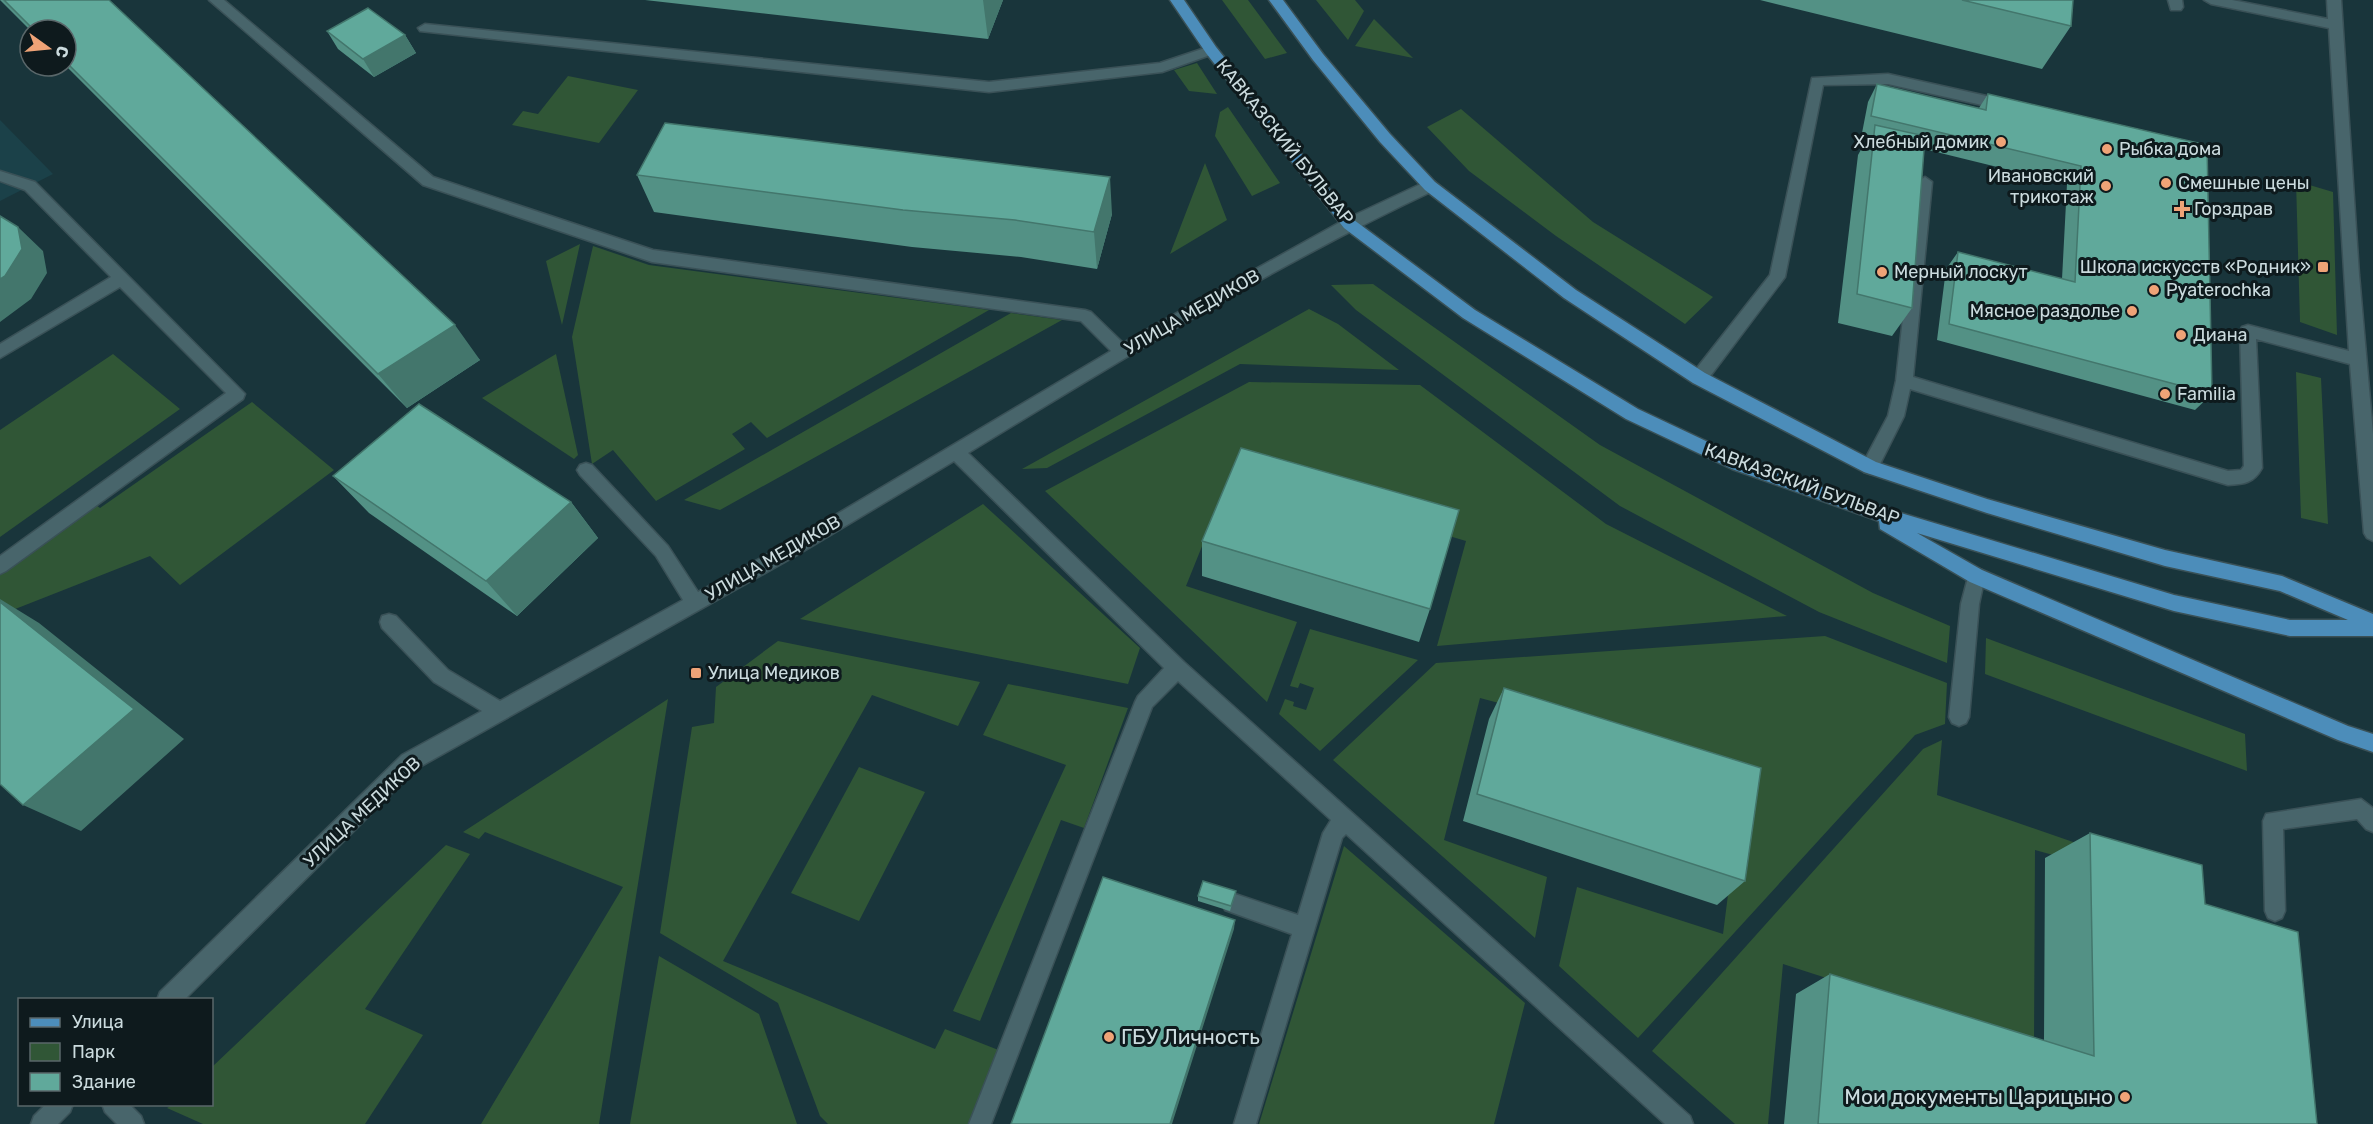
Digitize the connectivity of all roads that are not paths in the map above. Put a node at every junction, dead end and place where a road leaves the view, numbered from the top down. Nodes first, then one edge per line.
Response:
1 (216, 0) edge
2 (1177, 0) edge
3 (1276, 0) edge
4 (2211, 0) edge
5 (2334, 0) edge
6 (2335, 25) junction
7 (425, 28) dead end
8 (1211, 50) junction
9 (1991, 102) edge
10 (0, 176) edge
11 (1925, 182) edge
12 (1430, 186) junction
13 (1349, 224) junction
14 (122, 278) junction
15 (0, 351) edge
16 (1122, 352) junction
17 (2358, 360) junction
18 (1699, 378) junction
19 (1904, 381) junction
20 (2369, 443) edge
21 (956, 452) junction
22 (1870, 467) junction
23 (586, 470) dead end
24 (1859, 508) junction
25 (2373, 533) edge
26 (0, 566) edge
27 (1976, 576) junction
28 (695, 603) junction
29 (389, 622) dead end
30 (2373, 622) edge
31 (2373, 628) edge
32 (1177, 668) junction
33 (499, 711) junction
34 (1959, 717) dead end
35 (2373, 743) edge
36 (1344, 821) junction
37 (2373, 822) edge
38 (1232, 903) edge
39 (2275, 911) dead end
40 (1305, 928) junction
41 (169, 998) edge
42 (60, 1106) edge
43 (115, 1106) edge
44 (42, 1124) edge
45 (133, 1124) edge
46 (980, 1124) edge
47 (1245, 1124) edge
48 (1682, 1124) edge

1 - 16 street
2 - 8 main road, КАВКАЗСКИЙ БУЛЬВАР
3 - 12 main road
4 - 6 street
5 - 6 street
6 - 17 street
7 - 8 street
8 - 13 main road, КАВКАЗСКИЙ БУЛЬВАР
9 - 18 street
10 - 14 street
11 - 19 street
12 - 13 street, УЛИЦА МЕДИКОВ
12 - 18 main road
13 - 16 street, УЛИЦА МЕДИКОВ
13 - 24 main road, КАВКАЗСКИЙ БУЛЬВАР
14 - 15 street
14 - 26 street
16 - 21 street, УЛИЦА МЕДИКОВ
17 - 19 street
17 - 20 street
18 - 22 main road
19 - 22 street
20 - 25 street
21 - 28 street, УЛИЦА МЕДИКОВ
21 - 32 street
22 - 30 main road
23 - 28 street
24 - 27 main road
24 - 31 main road, КАВКАЗСКИЙ БУЛЬВАР
27 - 34 street
27 - 35 main road
28 - 33 street, УЛИЦА МЕДИКОВ
29 - 33 street
32 - 36 street
32 - 46 street
33 - 41 street, УЛИЦА МЕДИКОВ
36 - 40 street
36 - 48 street
37 - 39 street
38 - 40 street
40 - 47 street
42 - 44 street
43 - 45 street

